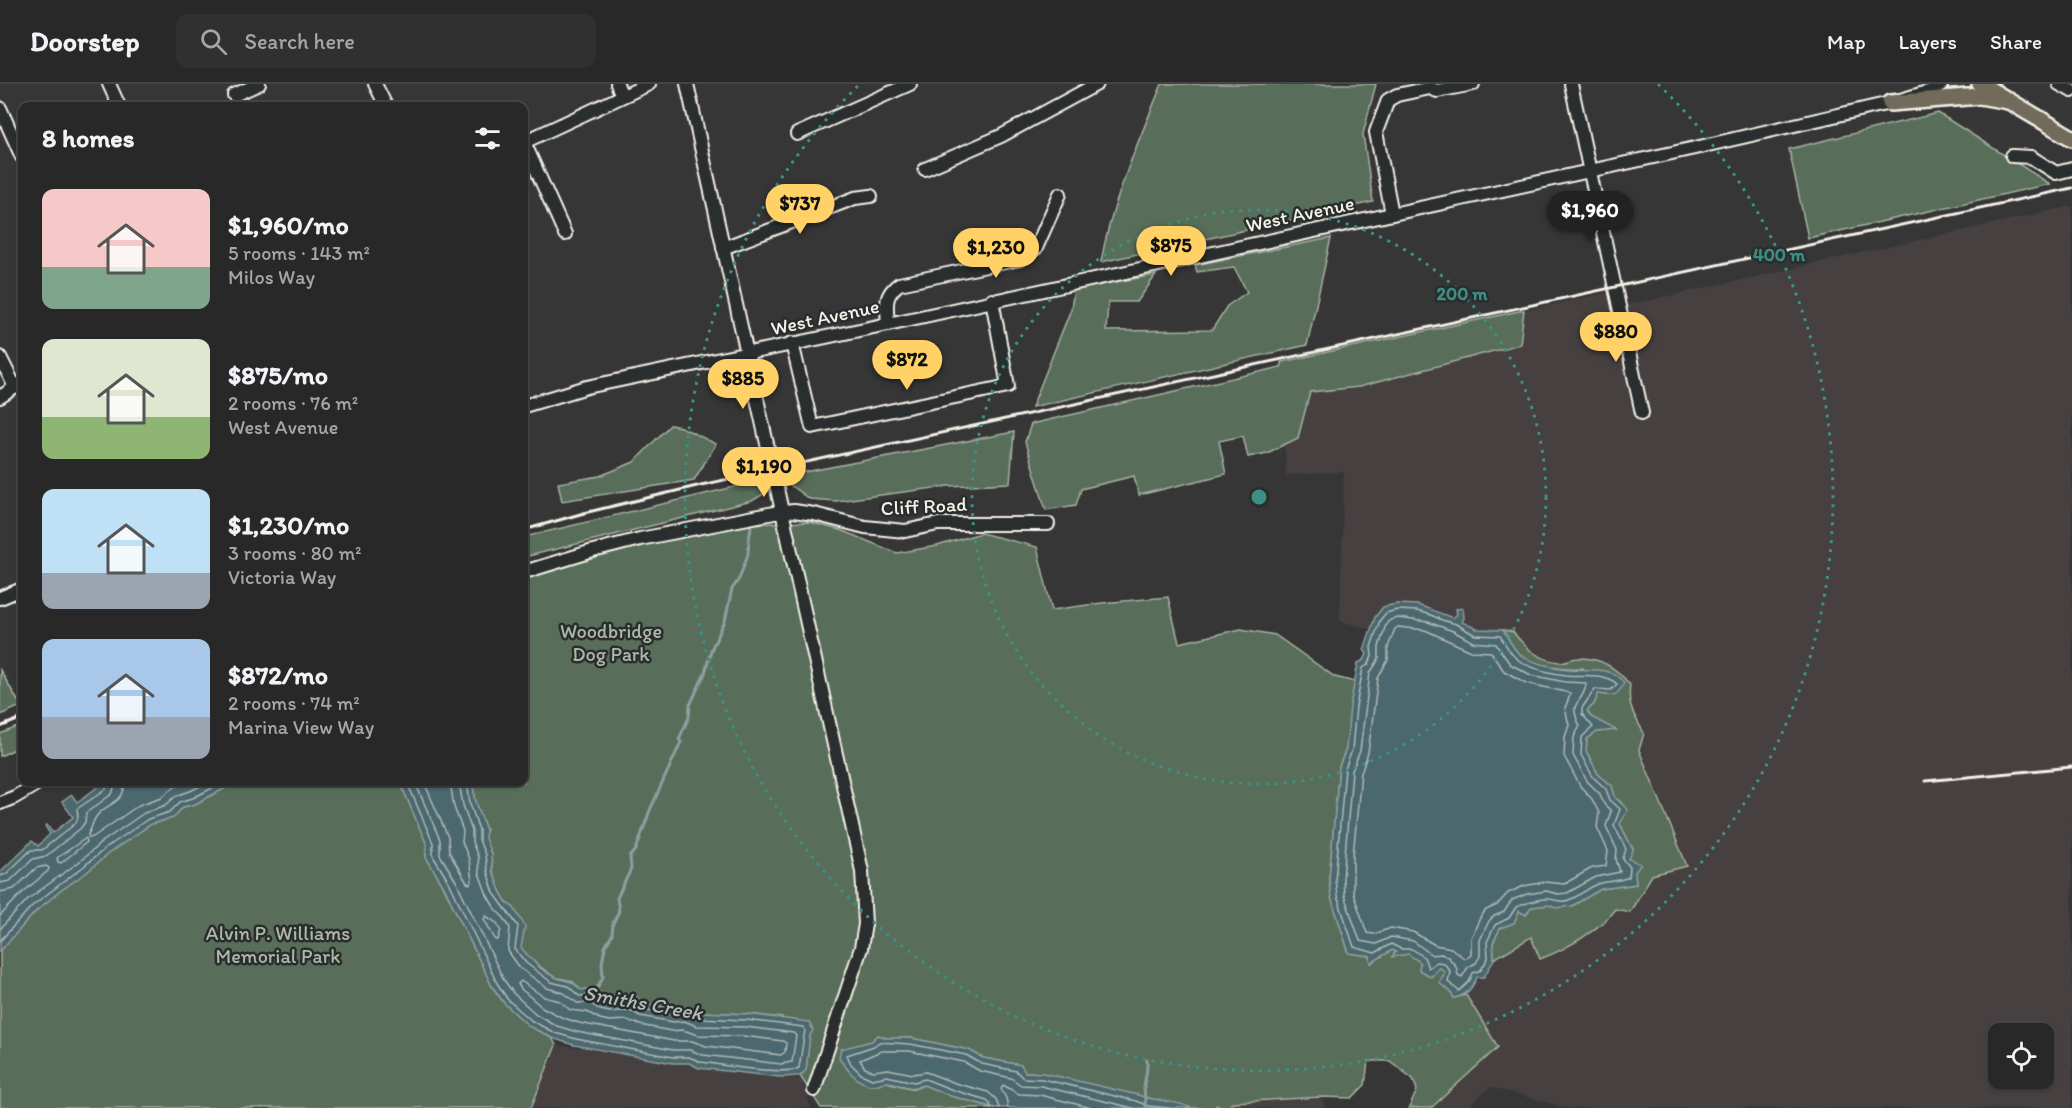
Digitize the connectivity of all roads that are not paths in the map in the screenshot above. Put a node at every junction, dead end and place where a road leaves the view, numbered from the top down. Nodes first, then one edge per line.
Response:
1 (109, 84) edge
2 (259, 84) edge
3 (375, 84) edge
4 (617, 84) edge
5 (649, 84) edge
6 (687, 84) edge
7 (910, 84) edge
8 (1097, 84) edge
9 (1473, 84) edge
10 (1570, 84) edge
11 (1942, 84) edge
12 (1980, 84) edge
13 (2059, 84) edge
14 (2072, 91) edge
15 (234, 95) dead end
16 (622, 96) junction
17 (2008, 101) junction
18 (117, 102) edge
19 (384, 102) edge
20 (1890, 103) junction
21 (0, 108) edge
22 (796, 134) dead end
23 (2072, 138) edge
24 (528, 140) edge
25 (18, 148) edge
26 (528, 151) edge
27 (2012, 156) dead end
28 (924, 169) dead end
29 (2072, 169) edge
30 (1590, 171) junction
31 (1060, 194) dead end
32 (871, 196) dead end
33 (1392, 214) junction
34 (565, 234) dead end
35 (723, 248) junction
36 (992, 300) junction
37 (888, 324) junction
38 (792, 343) junction
39 (746, 354) junction
40 (0, 357) edge
41 (18, 384) edge
42 (18, 386) edge
43 (0, 398) edge
44 (528, 405) edge
45 (1642, 413) dead end
46 (783, 512) junction
47 (1048, 524) dead end
48 (528, 571) edge
49 (18, 591) edge
50 (0, 598) edge
51 (33, 786) edge
52 (0, 803) edge
53 (814, 1090) dead end

1 - 18 street
2 - 15 street
3 - 19 street
4 - 16 street
5 - 16 street
6 - 35 street
7 - 22 street
8 - 28 street
9 - 33 street
10 - 30 street
11 - 20 street, West Avenue
12 - 17 main road
13 - 14 street
16 - 24 street
17 - 20 main road
17 - 23 main road
20 - 30 street, West Avenue
21 - 25 street
26 - 34 street
27 - 29 street
30 - 33 street, West Avenue
30 - 45 street
31 - 37 street
32 - 35 street
33 - 36 street, West Avenue
35 - 39 street
36 - 37 street, West Avenue
36 - 38 street
37 - 38 street, West Avenue
38 - 39 street, West Avenue
39 - 44 street, West Avenue
39 - 46 street
40 - 41 street
42 - 43 street
46 - 47 street, Cliff Road
46 - 48 street, Cliff Road
46 - 53 street
49 - 50 street
51 - 52 street

